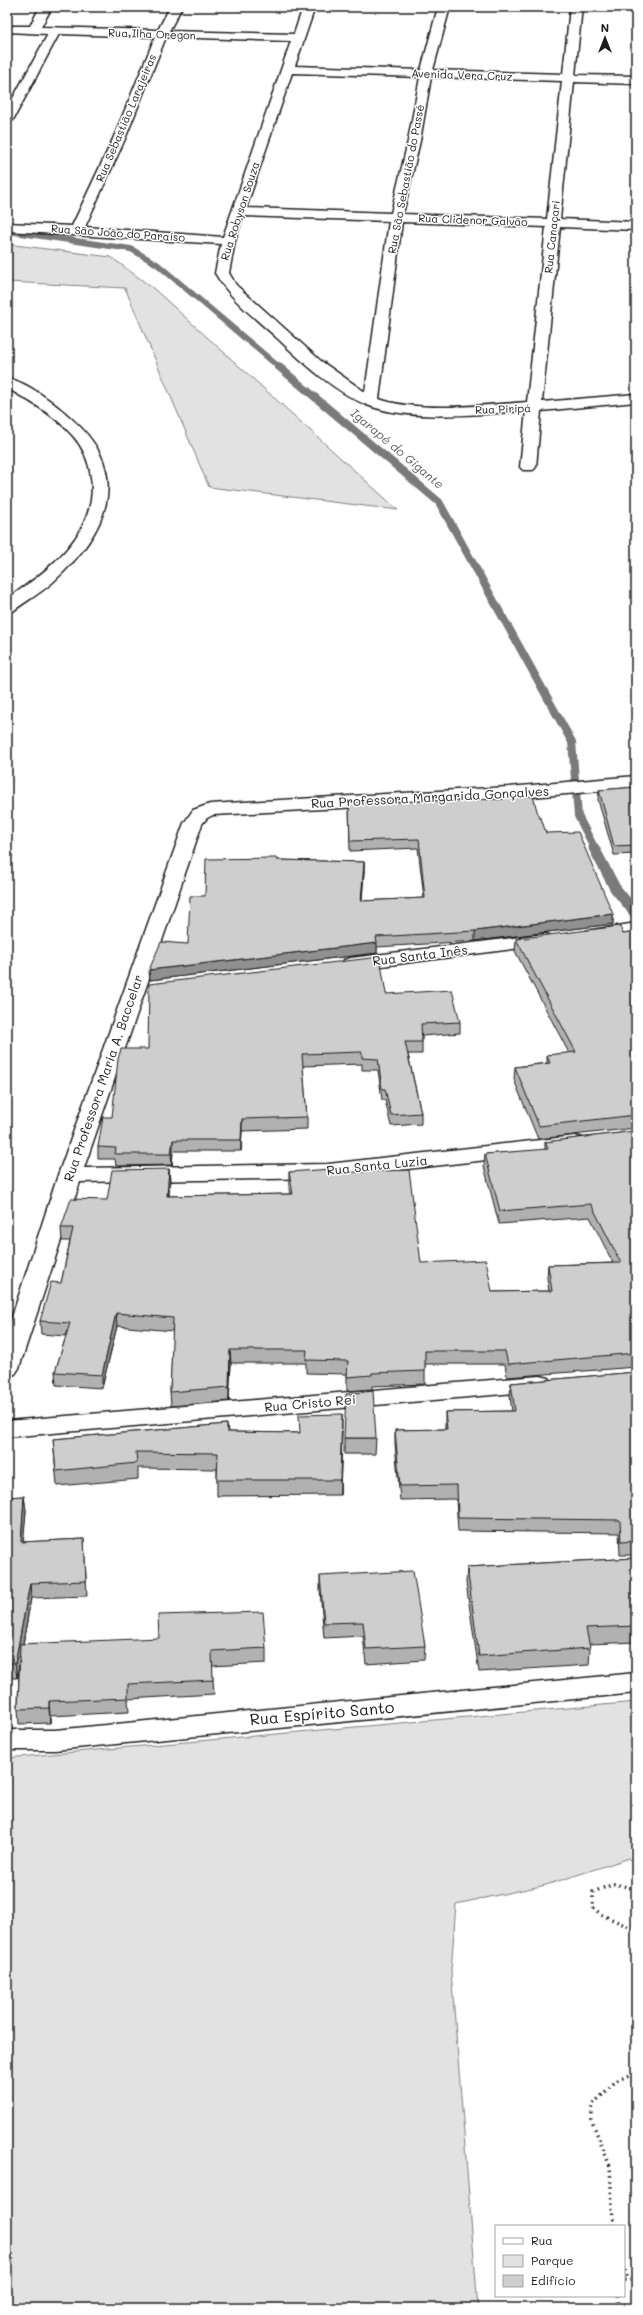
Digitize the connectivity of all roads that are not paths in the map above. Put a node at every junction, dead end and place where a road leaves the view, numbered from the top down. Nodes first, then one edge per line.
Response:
1 (46, 7) edge
2 (176, 7) edge
3 (309, 7) edge
4 (444, 7) edge
5 (576, 7) edge
6 (7, 29) edge
7 (34, 30) junction
8 (55, 31) junction
9 (162, 34) junction
10 (298, 38) junction
11 (288, 69) junction
12 (426, 74) junction
13 (567, 78) junction
14 (636, 80) edge
15 (7, 120) edge
16 (238, 212) junction
17 (396, 218) junction
18 (554, 224) junction
19 (636, 226) edge
20 (7, 227) edge
21 (77, 230) junction
22 (228, 241) junction
23 (7, 382) edge
24 (636, 398) edge
25 (371, 401) junction
26 (534, 408) junction
27 (528, 466) dead end
28 (7, 607) edge
29 (636, 782) edge
30 (223, 809) joint
31 (636, 929) edge
32 (336, 965) edge
33 (157, 988) edge
34 (133, 990) junction
35 (596, 1141) edge
36 (69, 1175) junction
37 (7, 1368) edge
38 (564, 1382) edge
39 (7, 1429) edge
40 (636, 1683) edge
41 (7, 1740) edge

1 - 7 street
2 - 9 street, Rua Sebastião Larajeiras
3 - 10 street, Rua Robyson Souza
4 - 12 street, Rua São Sebastião do Passé
5 - 13 street, Rua Canaçari
6 - 7 street, Rua Ilha Oregon
7 - 8 street, Rua Ilha Oregon
8 - 9 street, Rua Ilha Oregon
8 - 15 street
9 - 10 street, Rua Ilha Oregon
9 - 21 street, Rua Sebastião Larajeiras
10 - 11 street, Rua Robyson Souza
11 - 12 street, Avenida Vera Cruz
11 - 16 street, Rua Robyson Souza
12 - 13 street, Avenida Vera Cruz
12 - 17 street, Rua São Sebastião do Passé
13 - 14 street, Avenida Vera Cruz
13 - 18 street, Rua Canaçari
16 - 17 street, Rua Clidenor Galvão
16 - 22 street, Rua Robyson Souza
17 - 18 street, Rua Clidenor Galvão
17 - 25 street, Rua São Sebastião do Passé
18 - 19 street, Rua Clidenor Galvão
18 - 26 street, Rua Canaçari
20 - 21 street, Rua São João do Paraíso
21 - 22 street, Rua São João do Paraíso
22 - 25 street, Rua Robyson Souza
23 - 28 street
24 - 26 street, Rua Piripá
25 - 26 street, Rua Piripá
26 - 27 street, Rua Canaçari
29 - 30 street, Rua Professora Margarida Gonçalves
30 - 34 street, Rua Professora Maria A. Baccelar
31 - 32 street, Rua Santa Inês
33 - 34 street
34 - 36 street, Rua Professora Maria A. Baccelar
35 - 36 street, Rua Santa Luzia
36 - 37 street, Rua Professora Maria A. Baccelar
38 - 39 street, Rua Cristo Rei
40 - 41 street, Rua Espírito Santo

